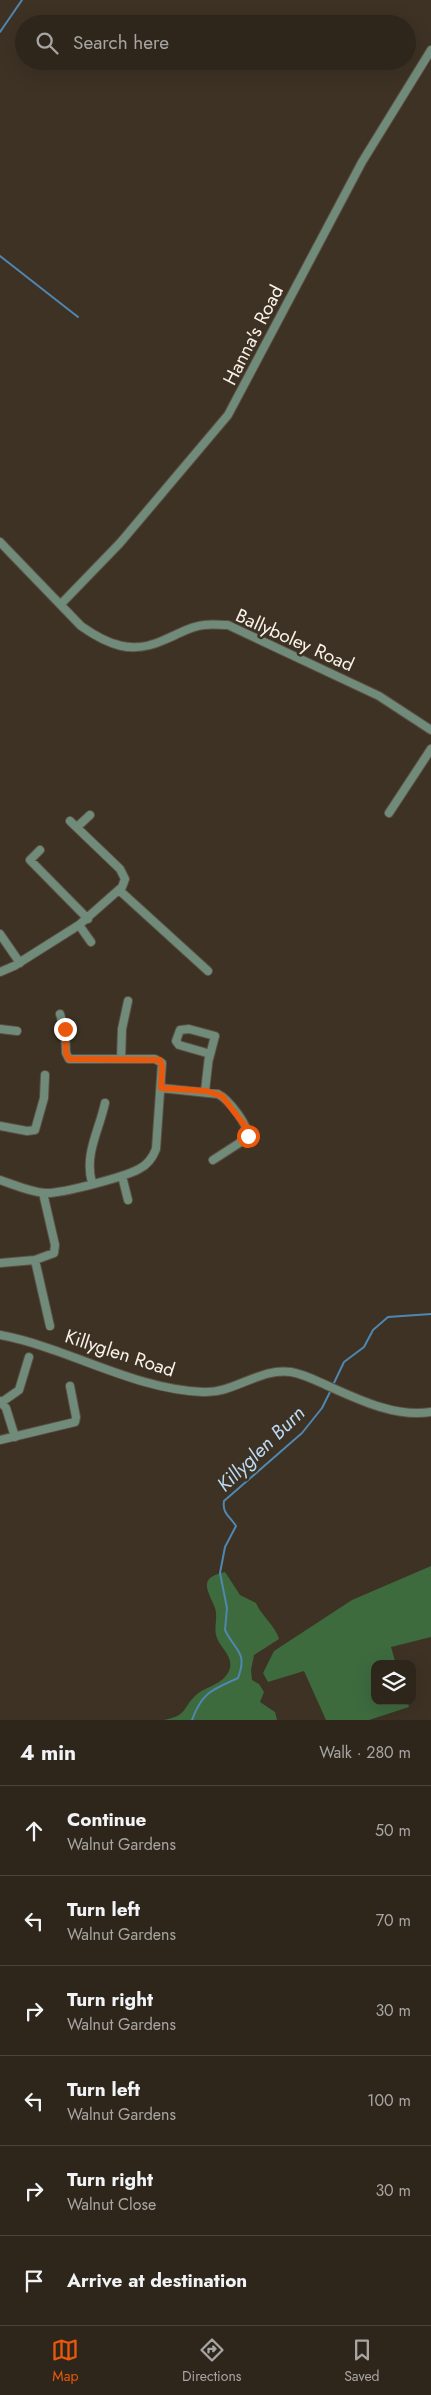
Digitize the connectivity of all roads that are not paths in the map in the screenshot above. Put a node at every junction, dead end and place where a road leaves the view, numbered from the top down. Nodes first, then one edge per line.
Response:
1 (431, 50) edge
2 (0, 542) edge
3 (61, 604) junction
4 (431, 730) edge
5 (431, 749) edge
6 (389, 813) dead end
7 (90, 815) dead end
8 (70, 821) dead end
9 (77, 827) junction
10 (40, 850) dead end
11 (119, 890) junction
12 (88, 919) junction
13 (79, 926) junction
14 (0, 934) edge
15 (91, 942) dead end
16 (17, 964) junction
17 (208, 971) dead end
18 (0, 972) edge
19 (128, 1001) dead end
20 (60, 1014) dead end
21 (0, 1029) edge
22 (17, 1031) dead end
23 (122, 1059) junction
24 (210, 1059) junction
25 (45, 1075) dead end
26 (161, 1088) junction
27 (206, 1091) junction
28 (105, 1103) dead end
29 (0, 1126) edge
30 (213, 1160) dead end
31 (122, 1176) junction
32 (0, 1180) edge
33 (92, 1183) junction
34 (43, 1193) junction
35 (128, 1200) dead end
36 (35, 1260) junction
37 (0, 1263) edge
38 (50, 1326) dead end
39 (0, 1335) edge
40 (29, 1358) dead end
41 (70, 1386) dead end
42 (1, 1402) edge
43 (431, 1412) edge
44 (15, 1436) junction
45 (0, 1440) edge

1 - 3 street, Hanna's Road
2 - 3 street, Ballyboley Road
3 - 4 street, Ballyboley Road
5 - 6 street
7 - 9 street
8 - 9 street
9 - 11 street
10 - 12 street
11 - 12 street
11 - 17 street
12 - 13 street
13 - 15 street
13 - 16 street
14 - 16 street
16 - 18 street
19 - 23 street
20 - 23 street
21 - 22 street
23 - 26 street
24 - 24 street
24 - 27 street
25 - 29 street
26 - 27 street
26 - 31 street
27 - 30 street
28 - 33 street
31 - 33 street
31 - 35 street
32 - 34 street
33 - 34 street
34 - 36 street
36 - 37 street
36 - 38 street
39 - 43 street, Killyglen Road
40 - 42 street
41 - 44 street
42 - 44 street
44 - 45 street

